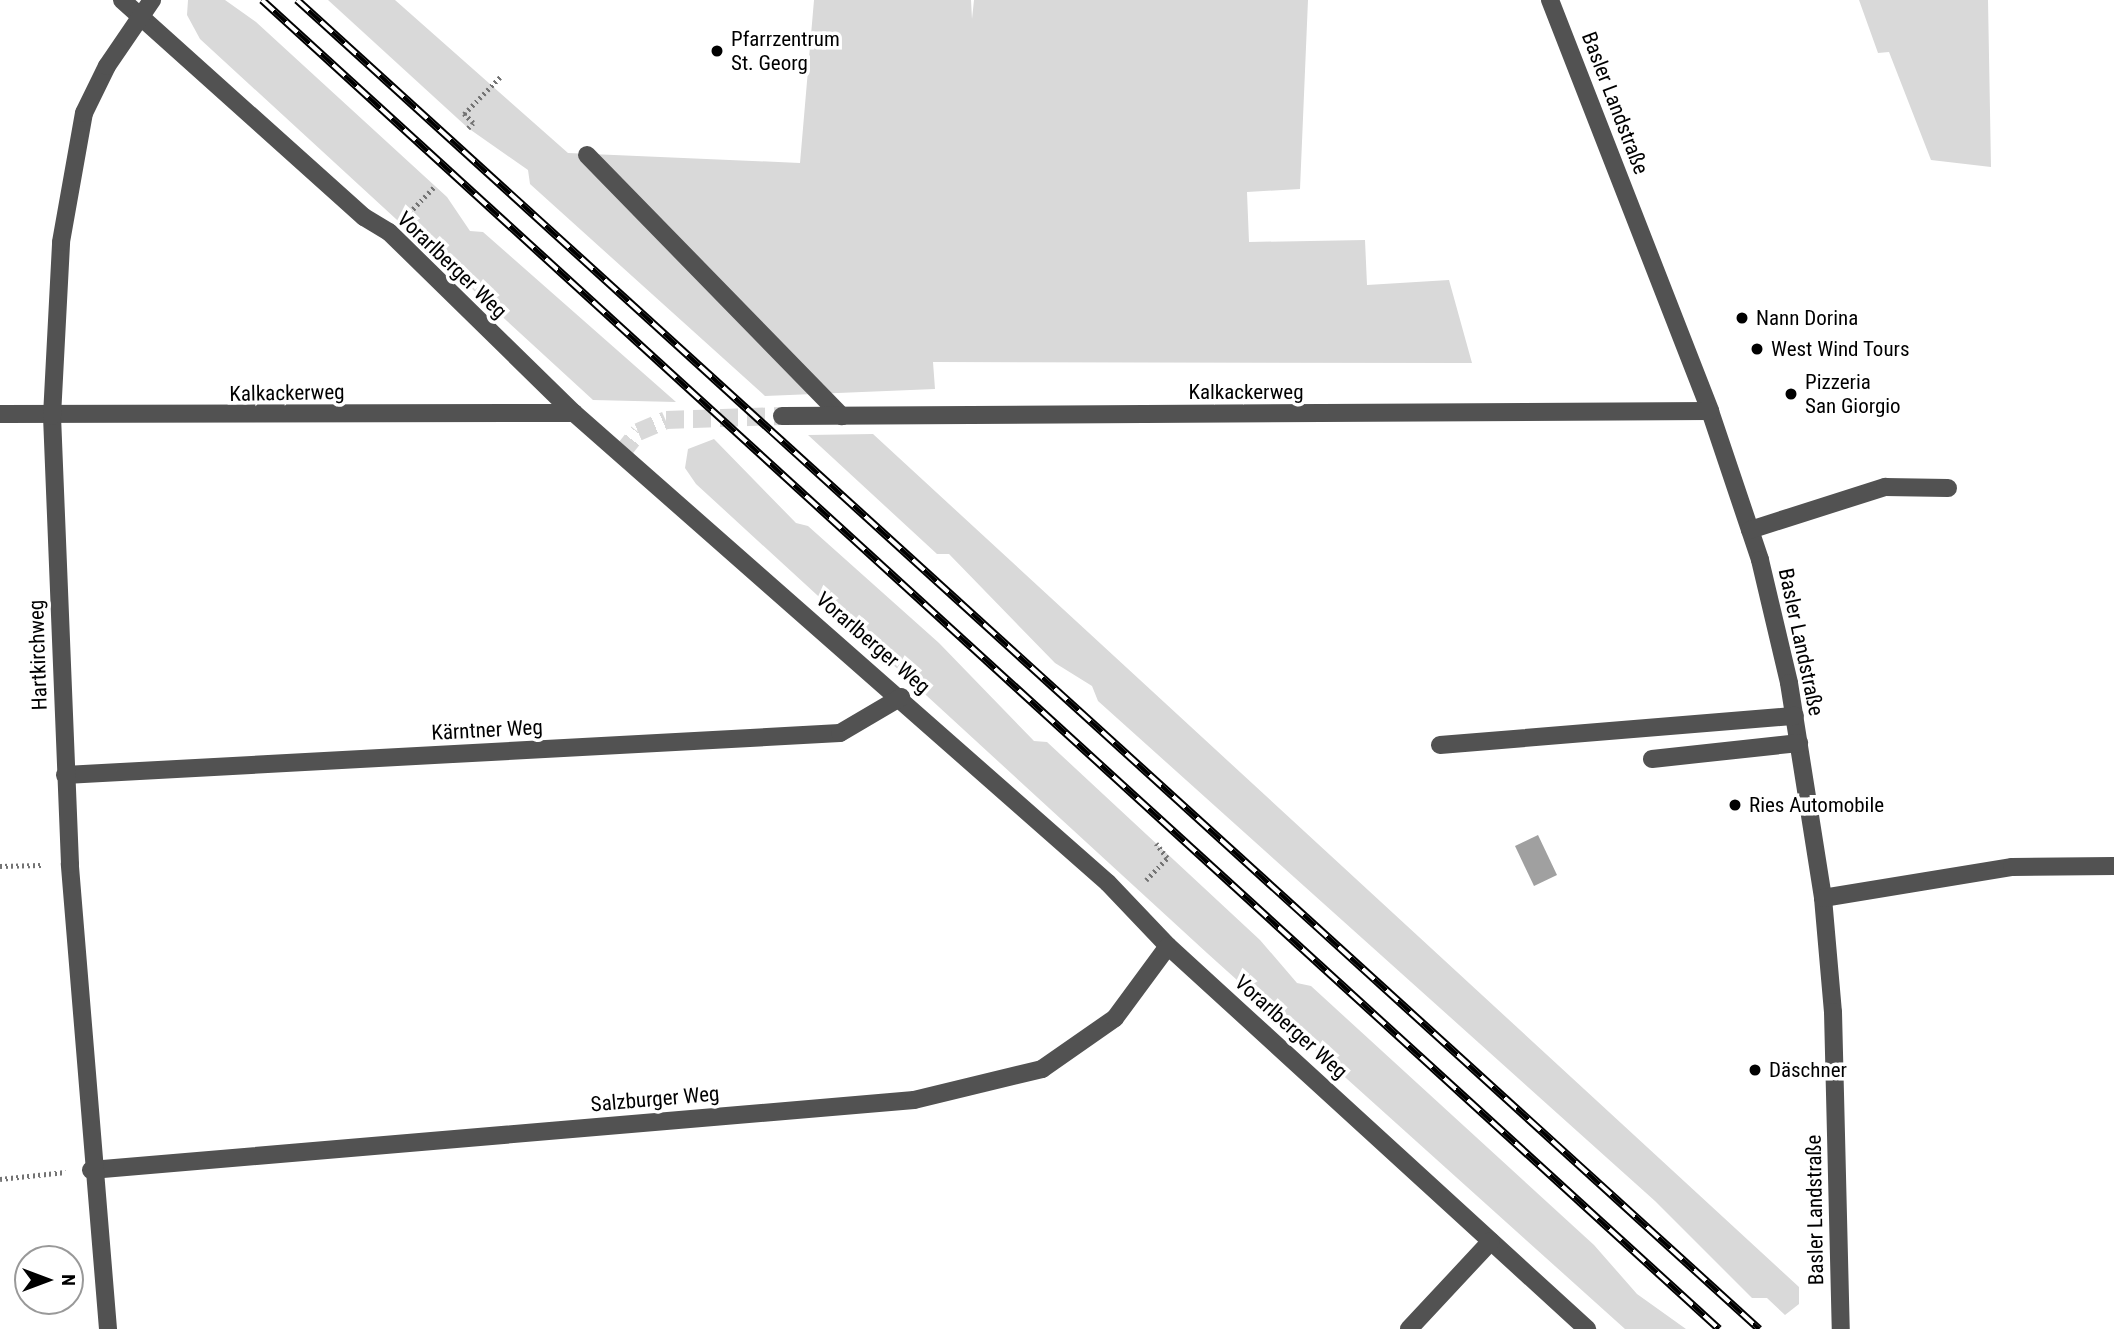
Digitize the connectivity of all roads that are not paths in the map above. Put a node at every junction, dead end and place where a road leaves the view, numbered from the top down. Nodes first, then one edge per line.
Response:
1 (122, 0) edge
2 (152, 0) edge
3 (1550, 0) edge
4 (139, 16) junction
5 (587, 155) dead end
6 (1710, 411) junction
7 (574, 413) junction
8 (0, 414) edge
9 (52, 416) junction
10 (782, 416) tunnel mouth
11 (842, 416) junction
12 (1948, 488) dead end
13 (1750, 530) junction
14 (901, 696) junction
15 (1795, 716) junction
16 (1799, 743) junction
17 (1440, 745) dead end
18 (1652, 759) dead end
19 (65, 775) junction
20 (2114, 866) edge
21 (1824, 898) junction
22 (1168, 946) junction
23 (91, 1170) junction
24 (1491, 1241) junction
25 (108, 1329) edge
26 (1409, 1329) edge
27 (1587, 1329) edge
28 (1841, 1329) edge

1 - 4 street, Vorarlberger Weg
2 - 4 street, Hartkirchweg
3 - 6 street, Basler Landstraße
4 - 7 street, Vorarlberger Weg
4 - 9 street, Hartkirchweg
5 - 11 street
6 - 11 street, Kalkackerweg
6 - 13 street, Basler Landstraße
7 - 9 street, Kalkackerweg
7 - 14 street, Vorarlberger Weg
8 - 9 street, Kalkackerweg
9 - 19 street, Hartkirchweg
10 - 11 street, Kalkackerweg
12 - 13 street
13 - 15 street, Basler Landstraße
14 - 19 street, Kärntner Weg
14 - 22 street, Vorarlberger Weg
15 - 16 street, Basler Landstraße
15 - 17 street
16 - 18 street
16 - 21 street, Basler Landstraße
19 - 23 street, Hartkirchweg
20 - 21 street
21 - 28 street, Basler Landstraße
22 - 23 street, Salzburger Weg
22 - 24 street, Vorarlberger Weg
23 - 25 street, Hartkirchweg
24 - 26 street
24 - 27 street, Vorarlberger Weg

